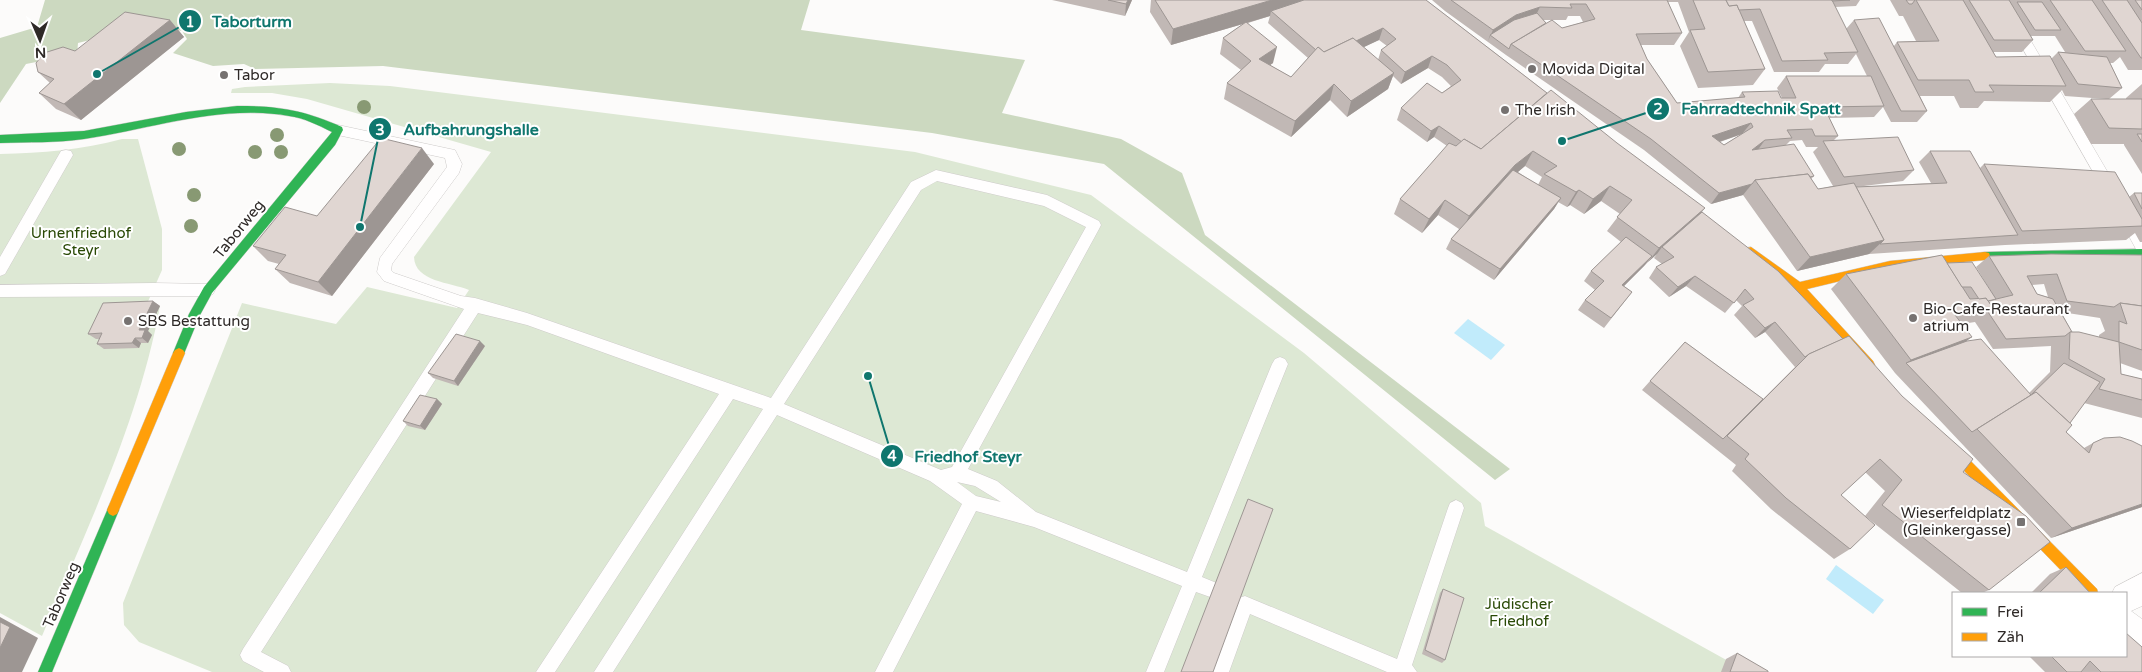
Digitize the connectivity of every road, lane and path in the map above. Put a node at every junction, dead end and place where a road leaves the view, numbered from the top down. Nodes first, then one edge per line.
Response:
1 (2001, 0) edge
2 (338, 130) junction
3 (0, 139) edge
4 (66, 155) dead end
5 (1742, 244) edge
6 (2142, 248) edge
7 (2142, 253) edge
8 (0, 270) edge
9 (1798, 287) junction
10 (208, 290) junction
11 (0, 291) edge
12 (475, 304) junction
13 (1280, 364) dead end
14 (1879, 376) edge
15 (730, 391) junction
16 (773, 406) junction
17 (1933, 431) edge
18 (957, 473) junction
19 (936, 476) junction
20 (972, 502) junction
21 (1456, 508) dead end
22 (1034, 519) junction
23 (1191, 581) junction
24 (2142, 588) edge
25 (1213, 590) edge
26 (2091, 592) edge
27 (2127, 597) edge
28 (2127, 626) edge
29 (2142, 641) edge
30 (1405, 671) edge
31 (45, 672) edge
32 (282, 672) edge
33 (545, 672) edge
34 (603, 672) edge
35 (884, 672) edge
36 (1155, 672) edge
37 (1220, 672) edge

1 - 6 lane
2 - 3 street
2 - 10 street, Taborweg
2 - 12 lane
4 - 8 lane
5 - 9 street
7 - 9 street
9 - 14 street
10 - 11 lane
10 - 31 street, Taborweg
12 - 15 lane
12 - 32 lane
13 - 23 lane
15 - 16 lane
15 - 33 lane
16 - 18 lane
16 - 19 lane
16 - 34 lane
17 - 26 street
18 - 19 lane
18 - 22 lane
19 - 20 lane
20 - 22 lane
20 - 35 lane
21 - 30 lane
22 - 23 lane
23 - 25 lane
23 - 36 lane
24 - 27 street
28 - 29 street
30 - 37 lane

